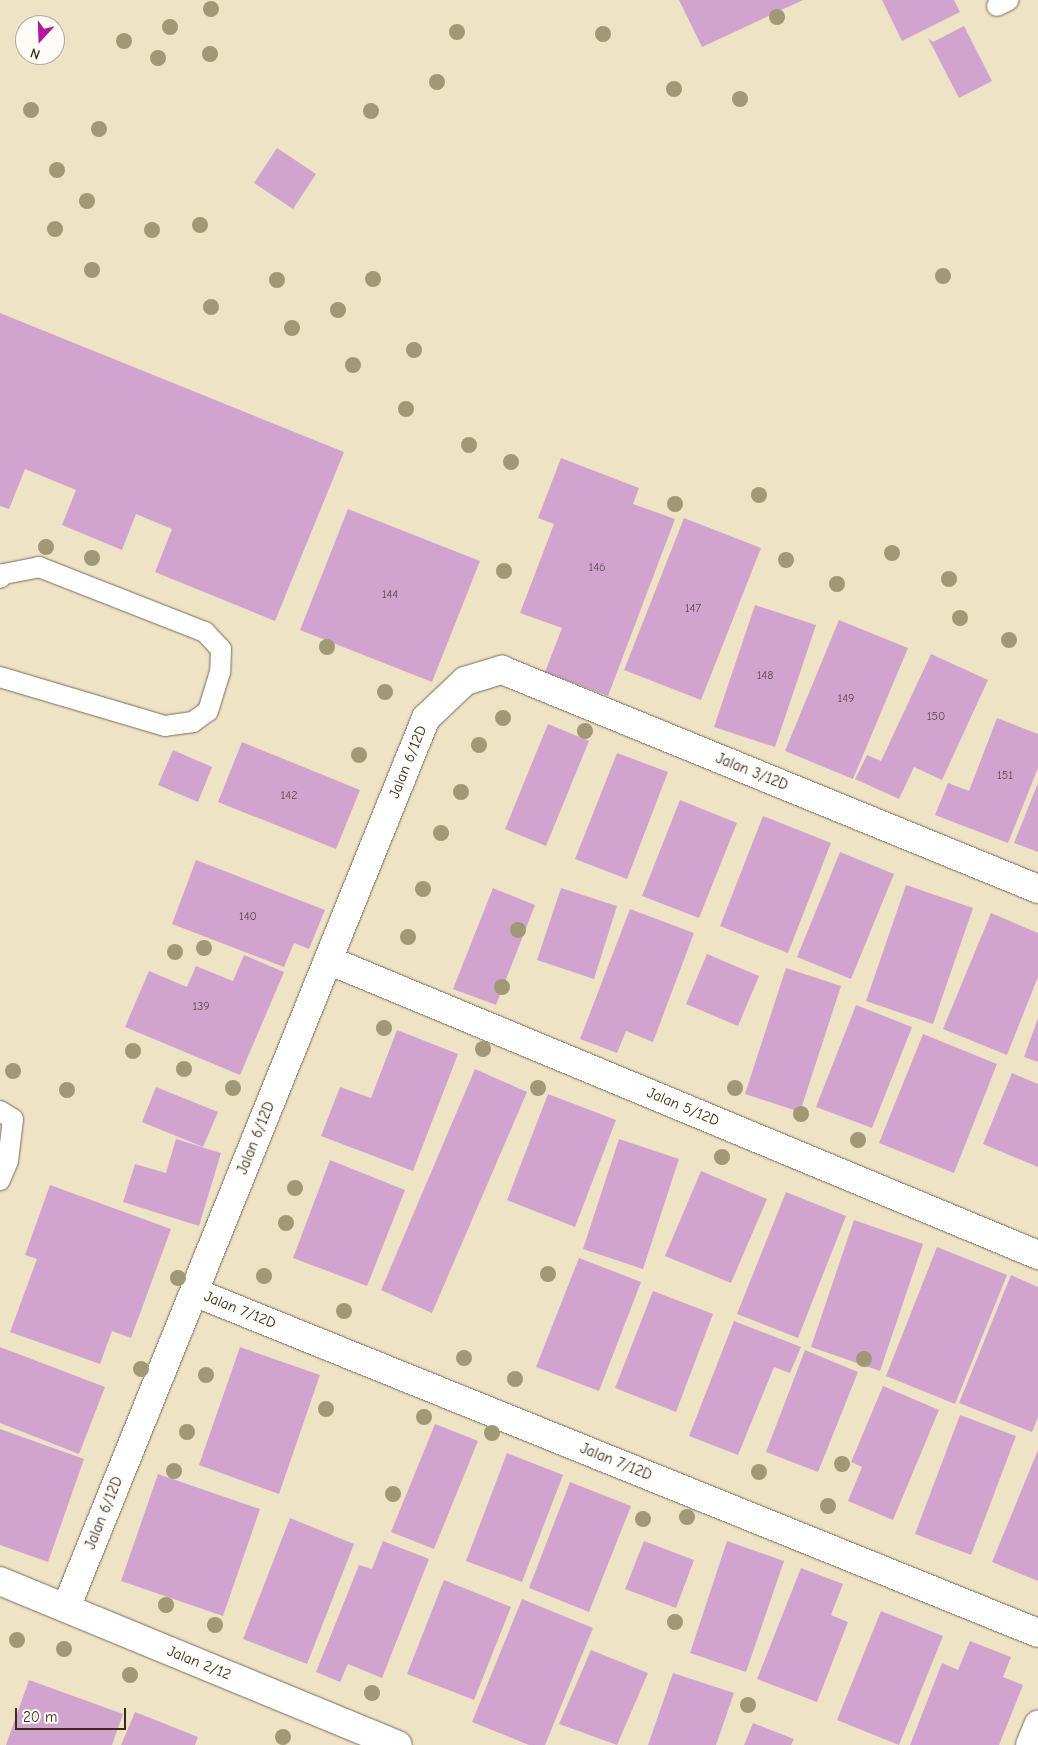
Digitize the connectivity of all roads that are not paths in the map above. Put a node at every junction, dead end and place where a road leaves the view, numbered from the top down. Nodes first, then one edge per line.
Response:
1 (0, 578) edge
2 (0, 677) edge
3 (466, 682) joint
4 (1038, 889) edge
5 (328, 960) junction
6 (0, 1111) edge
7 (0, 1180) edge
8 (1038, 1255) edge
9 (194, 1292) junction
10 (0, 1580) edge
11 (66, 1608) junction
12 (1038, 1633) edge
13 (1038, 1725) edge
14 (398, 1745) edge
15 (1030, 1745) edge

1 - 2 lane
3 - 4 street, Jalan 3/12D
3 - 5 street, Jalan 6/12D
5 - 8 street, Jalan 5/12D
5 - 9 street, Jalan 6/12D
6 - 7 lane
9 - 11 street, Jalan 6/12D
9 - 12 street, Jalan 7/12D
10 - 11 street, Jalan 2/12
11 - 14 street, Jalan 2/12
13 - 15 street

